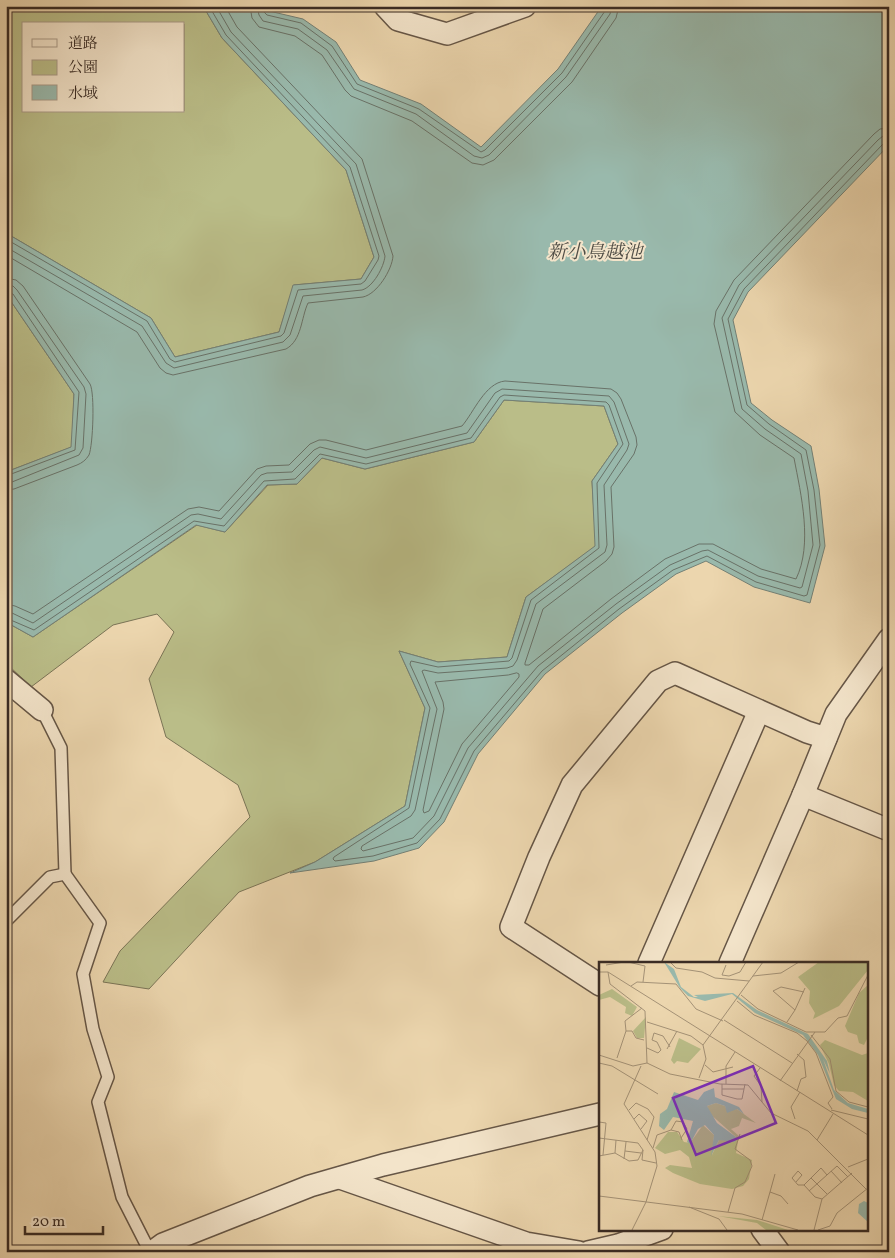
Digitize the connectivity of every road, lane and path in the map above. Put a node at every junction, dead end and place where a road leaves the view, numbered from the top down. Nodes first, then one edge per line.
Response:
1 (385, 6) edge
2 (525, 6) edge
3 (889, 639) edge
4 (6, 680) edge
5 (42, 710) joint
6 (759, 711) junction
7 (826, 738) junction
8 (803, 794) junction
9 (889, 830) edge
10 (65, 874) junction
11 (6, 921) edge
12 (649, 962) edge
13 (730, 962) edge
14 (599, 984) edge
15 (599, 1114) edge
16 (340, 1178) junction
17 (659, 1230) edge
18 (763, 1230) edge
19 (151, 1252) edge
20 (579, 1252) edge
21 (588, 1252) edge
22 (779, 1252) edge

1 - 2 street
3 - 7 street
4 - 5 street
5 - 10 lane
6 - 7 street
6 - 12 street
6 - 14 street
7 - 8 street
8 - 9 street
8 - 13 street
10 - 11 lane
10 - 19 lane
15 - 16 street
16 - 19 street
16 - 20 street
17 - 21 street
18 - 22 street

